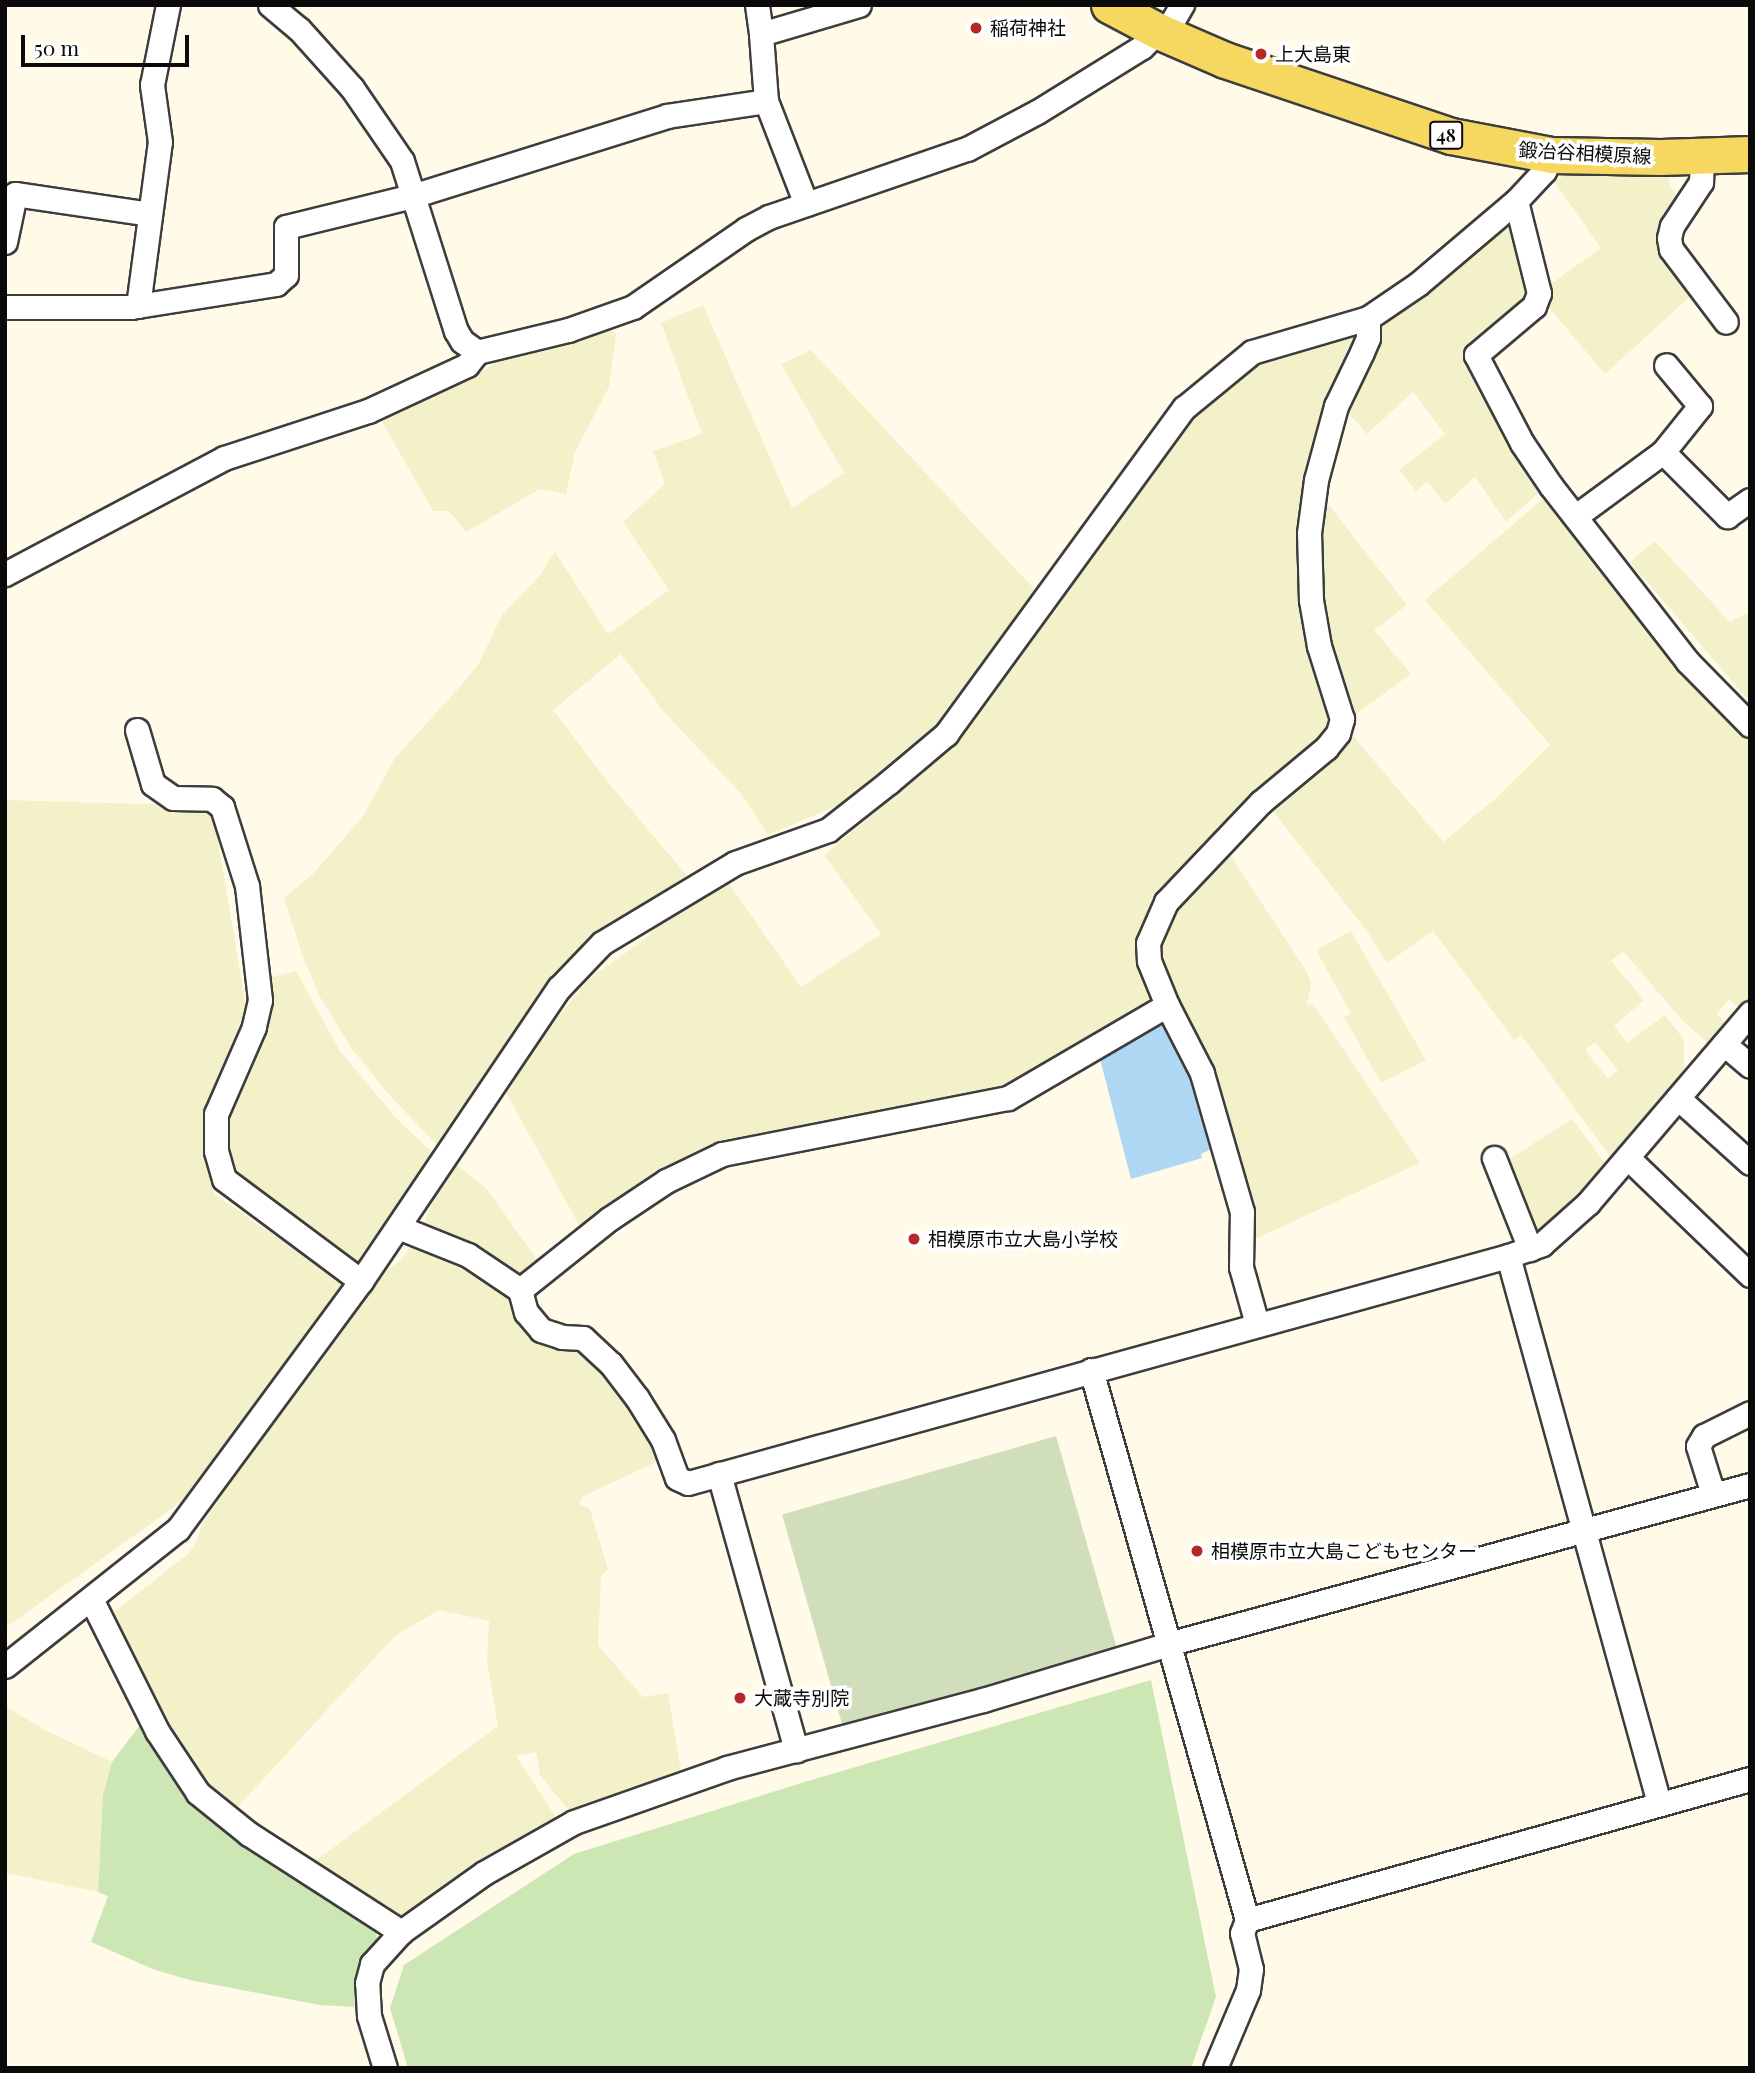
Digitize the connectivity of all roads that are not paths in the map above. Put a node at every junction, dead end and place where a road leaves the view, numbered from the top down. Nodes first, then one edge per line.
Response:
1 (168, 5) edge
2 (270, 5) edge
3 (757, 5) edge
4 (859, 5) edge
5 (1110, 5) edge
6 (1169, 24) edge
7 (761, 34) junction
8 (766, 101) junction
9 (1750, 154) edge
10 (1552, 155) junction
11 (1702, 156) junction
12 (412, 196) junction
13 (1516, 201) junction
14 (806, 204) junction
15 (150, 214) junction
16 (5, 242) edge
17 (138, 306) junction
18 (5, 307) edge
19 (1368, 318) junction
20 (1726, 322) dead end
21 (477, 352) junction
22 (1666, 365) dead end
23 (1663, 452) junction
24 (1750, 500) edge
25 (1576, 516) junction
26 (5, 574) edge
27 (1750, 725) edge
28 (136, 730) dead end
29 (1167, 1005) junction
30 (1750, 1013) edge
31 (1724, 1044) junction
32 (1750, 1066) edge
33 (1678, 1098) junction
34 (1494, 1158) dead end
35 (1628, 1158) junction
36 (1750, 1163) edge
37 (398, 1227) junction
38 (1530, 1249) junction
39 (1508, 1256) junction
40 (1750, 1275) edge
41 (360, 1281) junction
42 (520, 1290) junction
43 (1257, 1324) junction
44 (1091, 1370) junction
45 (1750, 1413) edge
46 (719, 1474) junction
47 (1750, 1485) edge
48 (1713, 1494) junction
49 (1581, 1530) junction
50 (91, 1600) junction
51 (1168, 1644) junction
52 (5, 1666) edge
53 (796, 1749) junction
54 (1750, 1779) edge
55 (1659, 1803) junction
56 (1247, 1920) junction
57 (401, 1932) junction
58 (385, 2068) edge
59 (1215, 2068) edge

1 - 15 street
2 - 12 street
3 - 7 street
4 - 7 street
5 - 6 main road, 鍛冶谷相模原線 / 48
6 - 10 main road, 鍛冶谷相模原線 / 48
6 - 14 street
7 - 8 street
8 - 12 street
8 - 14 street
9 - 11 main road, 鍛冶谷相模原線 / 48
10 - 11 main road, 鍛冶谷相模原線 / 48
10 - 13 street
11 - 20 street
12 - 17 street
12 - 21 street
13 - 19 street
13 - 25 street
14 - 21 street
15 - 16 street
15 - 17 street
17 - 18 street
19 - 29 street
19 - 37 street
21 - 26 street
22 - 23 street
23 - 24 street
23 - 25 street
25 - 27 street
28 - 41 street
29 - 42 street
29 - 43 street
30 - 31 street
31 - 32 street
31 - 33 street
33 - 35 street
33 - 36 street
34 - 38 street
35 - 38 street
35 - 40 street
37 - 41 street
37 - 42 street
38 - 39 street
39 - 43 street
39 - 49 street
41 - 50 street
42 - 46 street
43 - 44 street
44 - 46 street
44 - 51 street
45 - 48 street
46 - 53 street
47 - 48 street
48 - 49 street
49 - 51 street
49 - 55 street
50 - 52 street
50 - 57 street
51 - 53 street
51 - 56 street
53 - 57 street
54 - 55 street
55 - 56 street
56 - 59 street
57 - 58 street

